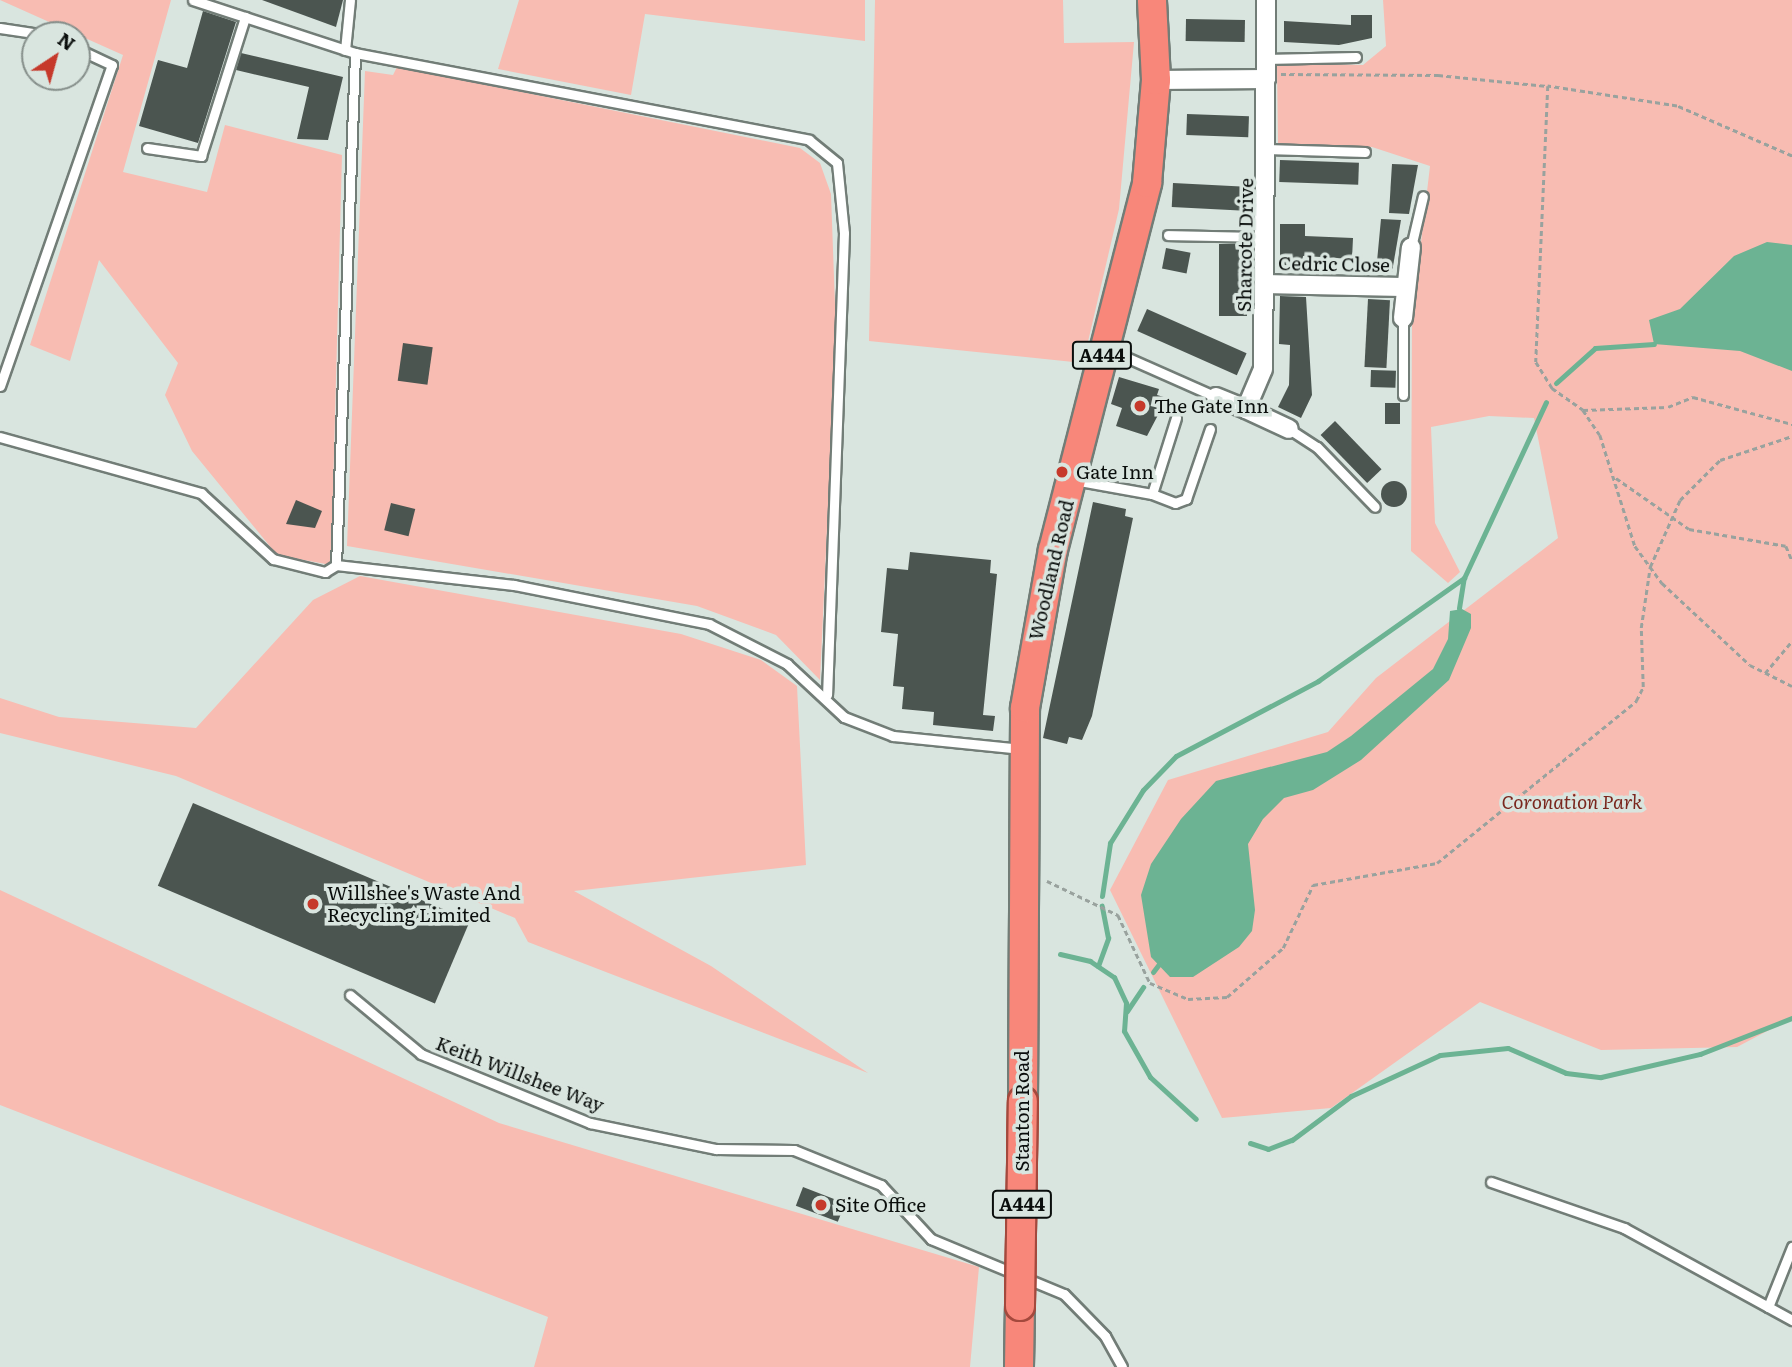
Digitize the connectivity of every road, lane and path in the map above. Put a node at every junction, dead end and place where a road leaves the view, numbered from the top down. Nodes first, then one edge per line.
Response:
1 (193, 0) edge
2 (350, 0) edge
3 (1152, 0) edge
4 (1266, 0) edge
5 (245, 17) junction
6 (0, 28) edge
7 (21, 31) edge
8 (350, 51) junction
9 (91, 55) edge
10 (1356, 57) dead end
11 (1266, 67) junction
12 (1156, 80) junction
13 (1548, 86) junction
14 (146, 148) dead end
15 (1266, 149) junction
16 (1365, 152) dead end
17 (1792, 156) edge
18 (1423, 196) dead end
19 (1168, 235) dead end
20 (1265, 237) junction
21 (1411, 247) joint
22 (1265, 284) junction
23 (1402, 287) junction
24 (1403, 318) joint
25 (1128, 358) dead end
26 (0, 386) edge
27 (1403, 396) dead end
28 (1216, 397) joint
29 (1246, 409) junction
30 (1583, 410) junction
31 (1175, 418) dead end
32 (1792, 424) edge
33 (1210, 429) dead end
34 (1289, 429) joint
35 (1792, 436) edge
36 (0, 437) edge
37 (1615, 478) junction
38 (1073, 480) junction
39 (1152, 494) junction
40 (1375, 507) dead end
41 (1671, 519) junction
42 (1792, 560) edge
43 (336, 565) junction
44 (1650, 567) junction
45 (1792, 641) edge
46 (1765, 673) junction
47 (1792, 686) edge
48 (827, 695) junction
49 (1024, 749) junction
50 (1023, 880) junction
51 (1023, 981) joint
52 (350, 995) dead end
53 (1491, 1182) dead end
54 (1792, 1247) edge
55 (1768, 1307) junction
56 (1792, 1320) edge
57 (1019, 1367) edge
58 (1122, 1367) edge

1 - 5 lane
2 - 8 lane
3 - 12 highway, Woodland Road / A444
4 - 11 street, Sharcote Drive
5 - 8 lane
5 - 14 lane
6 - 7 lane
8 - 43 lane
8 - 48 lane
9 - 26 lane
10 - 11 lane
11 - 12 street
11 - 13 path
11 - 15 street, Sharcote Drive
12 - 38 highway, Woodland Road / A444
13 - 17 path
13 - 30 path
15 - 16 lane
15 - 20 street, Sharcote Drive
18 - 21 lane
19 - 20 lane
20 - 22 street, Sharcote Drive
21 - 23 street, Cedric Close
22 - 23 street, Cedric Close
22 - 29 street, Sharcote Drive
23 - 24 street, Cedric Close
24 - 27 lane
25 - 28 lane
28 - 29 street
29 - 34 street
30 - 32 path
30 - 37 path
31 - 39 lane
33 - 39 lane
34 - 40 lane
35 - 41 path
36 - 43 lane
37 - 41 path
37 - 44 path
38 - 39 lane
38 - 49 highway, Woodland Road / A444
41 - 42 path
41 - 44 path
43 - 48 lane
44 - 46 path
44 - 50 path
45 - 46 path
46 - 47 path
48 - 49 lane
49 - 50 highway, Woodland Road / A444
50 - 51 highway, Woodland Road / A444
51 - 57 highway, Stanton Road / A444, bridge
52 - 58 lane, Keith Willshee Way
53 - 55 lane
54 - 55 lane
55 - 56 lane

